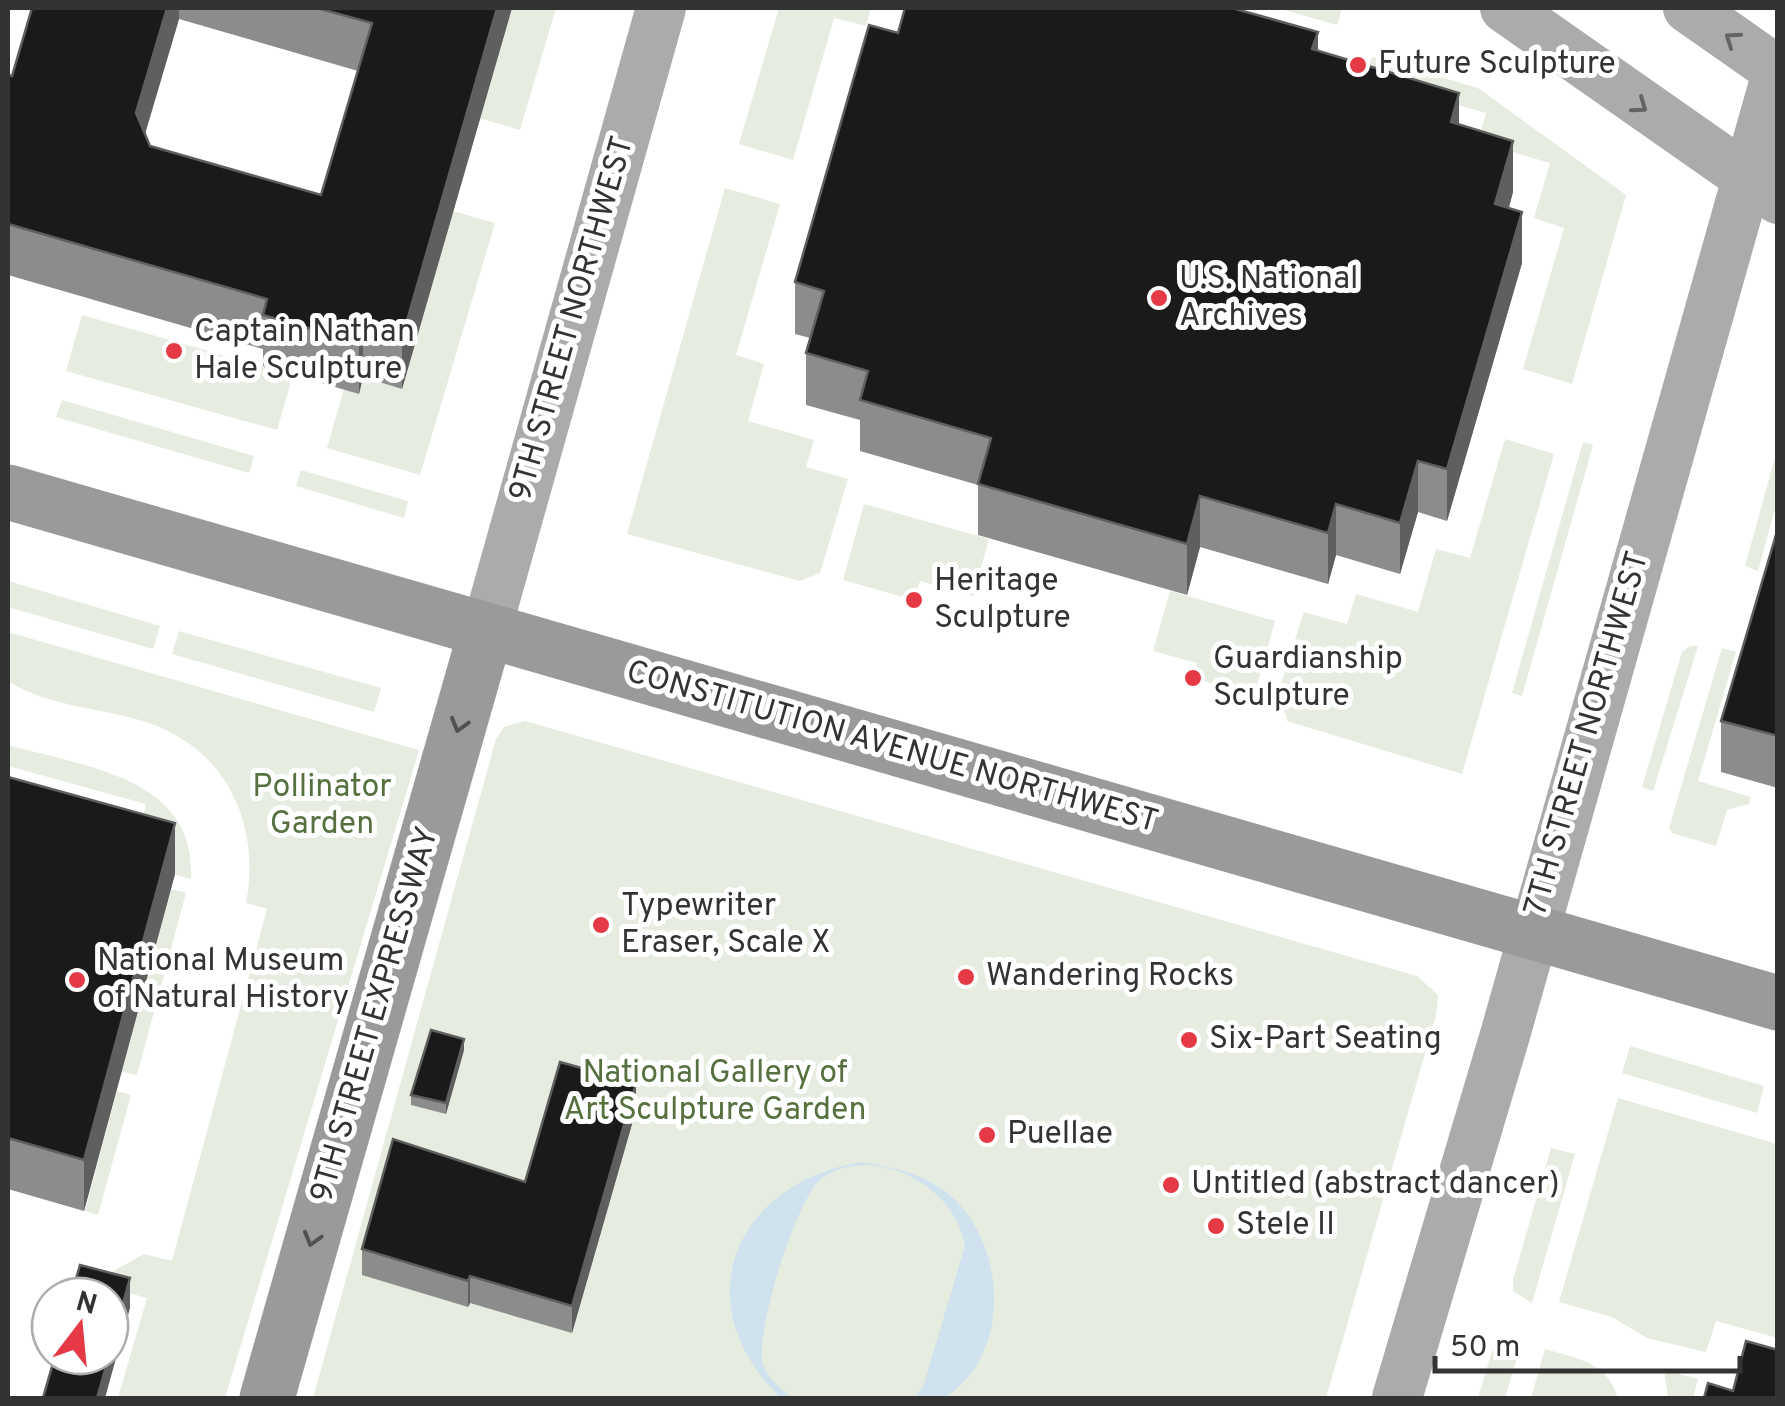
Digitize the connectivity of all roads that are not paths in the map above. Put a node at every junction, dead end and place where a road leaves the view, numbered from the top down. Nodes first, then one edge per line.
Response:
1 (661, 8) edge
2 (1504, 8) edge
3 (1688, 8) edge
4 (1777, 70) edge
5 (1762, 189) edge
6 (8, 492) edge
7 (486, 631) junction
8 (1532, 932) junction
9 (1778, 1003) edge
10 (267, 1398) edge
11 (1398, 1398) edge

1 - 7 main road, 9TH STREET NORTHWEST
2 -> 5 main road
4 -> 3 main road
4 - 5 main road, 7TH STREET NORTHWEST
5 - 8 main road, 7TH STREET NORTHWEST
6 - 7 highway, CONSTITUTION AVENUE NORTHWEST
7 - 8 highway, CONSTITUTION AVENUE NORTHWEST
7 -> 10 highway, 9TH STREET EXPRESSWAY
8 - 9 highway, CONSTITUTION AVENUE NORTHWEST
8 - 11 main road, 7TH STREET NORTHWEST

